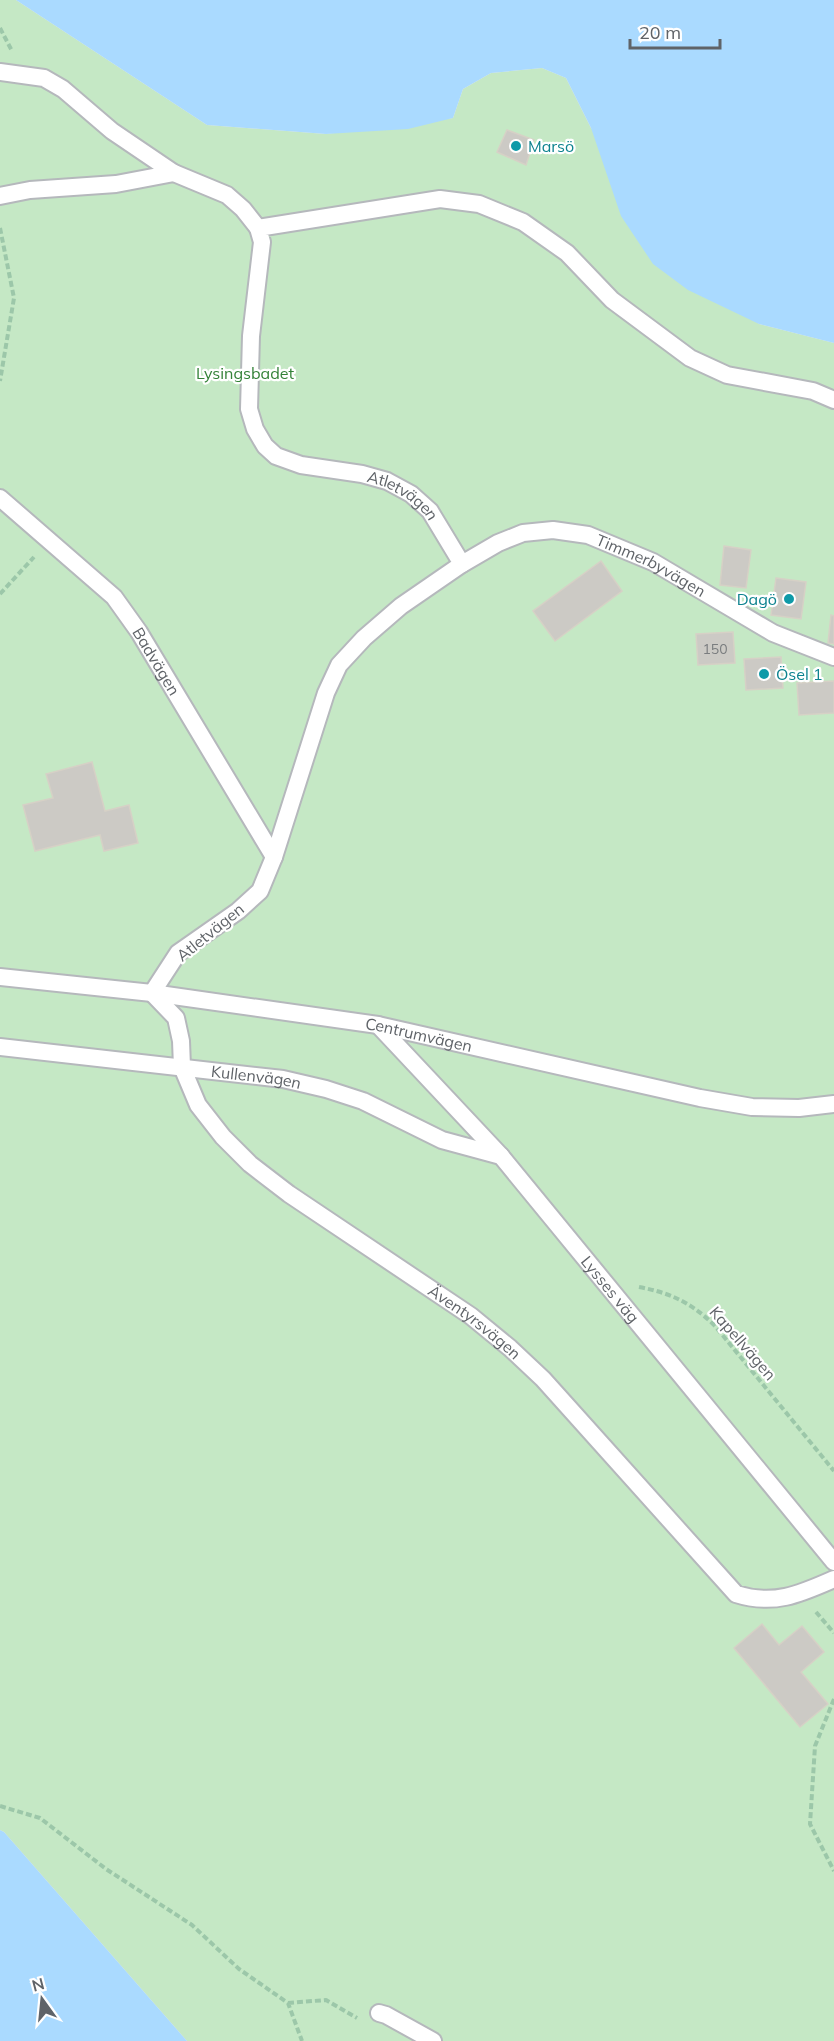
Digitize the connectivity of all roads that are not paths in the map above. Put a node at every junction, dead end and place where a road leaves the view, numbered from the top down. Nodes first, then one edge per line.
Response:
1 (0, 72) edge
2 (174, 173) junction
3 (0, 196) edge
4 (258, 228) junction
5 (834, 400) edge
6 (0, 498) edge
7 (462, 564) junction
8 (834, 657) edge
9 (274, 857) junction
10 (0, 977) edge
11 (152, 993) junction
12 (378, 1025) junction
13 (0, 1047) edge
14 (182, 1067) junction
15 (834, 1104) edge
16 (501, 1156) junction
17 (834, 1562) edge
18 (834, 1579) edge
19 (379, 2013) road end
20 (433, 2041) edge

1 - 2 lane
2 - 3 lane
2 - 4 lane
4 - 5 lane
4 - 7 lane, Atletvägen
6 - 9 lane, Badvägen
7 - 8 lane, Timmerbyvägen
7 - 9 lane, Atletvägen
9 - 11 lane, Atletvägen
10 - 11 lane, Centrumvägen
11 - 12 lane, Centrumvägen
11 - 14 lane, Äventyrsvägen
12 - 15 lane, Centrumvägen
12 - 16 lane, Lysses väg
13 - 14 lane, Kullenvägen
14 - 16 lane, Kullenvägen
14 - 18 lane, Äventyrsvägen
16 - 17 lane, Lysses väg
19 - 20 lane

